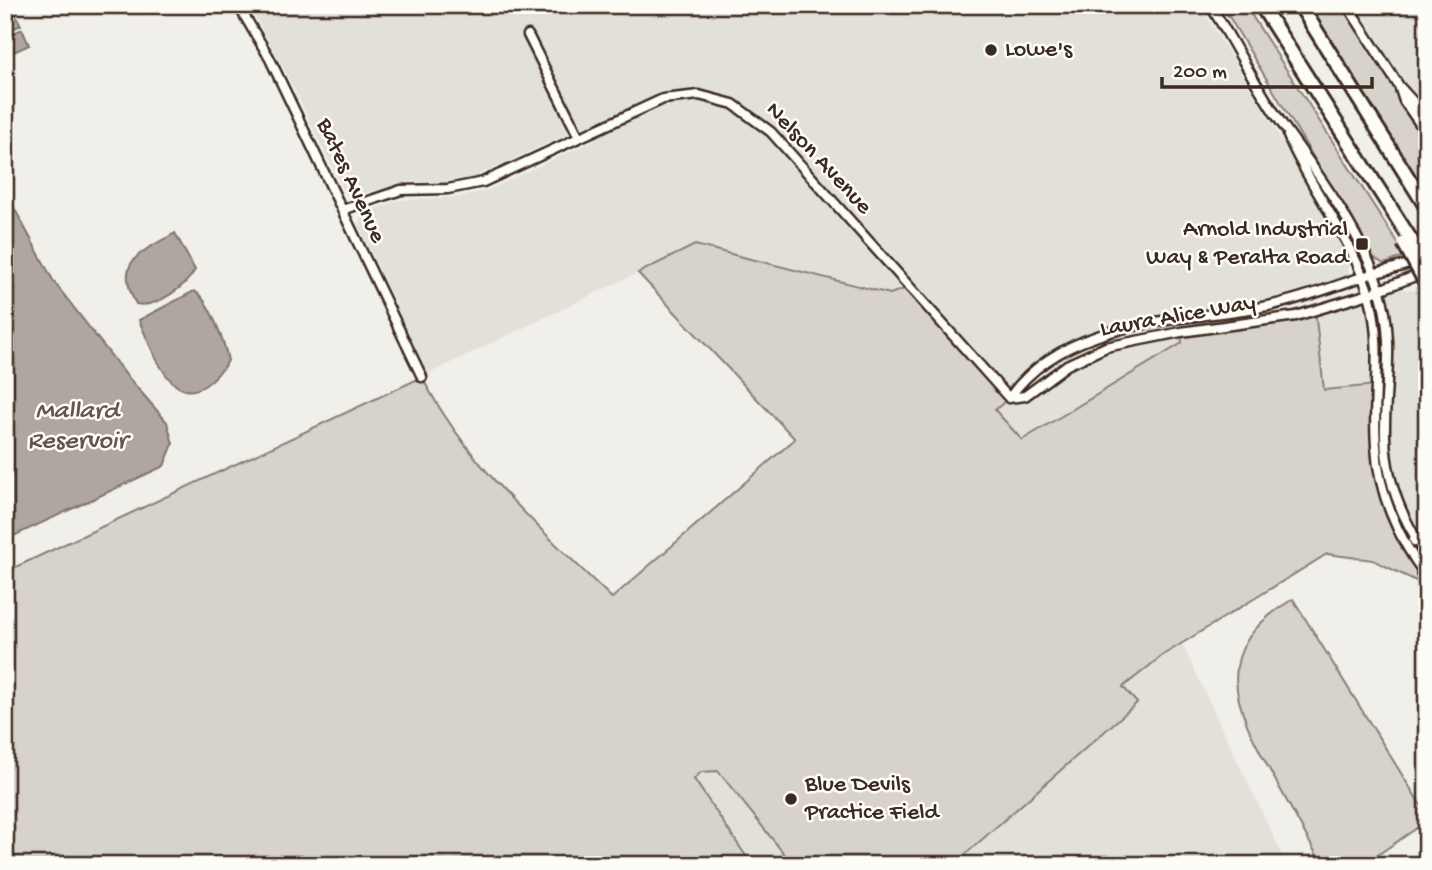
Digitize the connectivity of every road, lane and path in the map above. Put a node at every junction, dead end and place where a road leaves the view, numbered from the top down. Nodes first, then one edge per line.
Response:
1 (238, 5) edge
2 (1210, 5) edge
3 (1261, 5) edge
4 (1300, 5) edge
5 (1347, 5) edge
6 (528, 35) dead end
7 (1399, 86) junction
8 (1427, 117) edge
9 (1284, 127) junction
10 (1427, 134) edge
11 (579, 137) junction
12 (1427, 208) edge
13 (342, 210) junction
14 (1407, 241) junction
15 (1427, 255) edge
16 (1427, 265) edge
17 (1427, 271) edge
18 (1374, 274) junction
19 (1362, 277) junction
20 (1427, 285) edge
21 (1380, 290) junction
22 (1369, 294) junction
23 (422, 377) dead end
24 (1009, 398) junction
25 (1421, 542) edge
26 (1427, 555) edge
27 (1426, 573) edge

1 - 13 street, Bates Avenue
2 - 9 street
3 - 14 highway
4 - 12 highway
5 - 7 street
6 - 11 street
7 - 8 street
7 - 10 street
9 - 18 street
9 - 19 street
11 - 13 street, Nelson Avenue
11 - 24 street, Nelson Avenue
13 - 23 street, Bates Avenue
14 - 16 highway, bridge
14 - 20 highway, bridge
15 - 18 street, Laura Alice Way
17 - 21 street, Laura Alice Way
18 - 19 street, Laura Alice Way
18 - 21 street
19 - 22 street
19 - 24 street, Laura Alice Way
21 - 22 street, Laura Alice Way
21 - 25 street
22 - 24 street, Laura Alice Way
22 - 27 street
25 - 26 street

